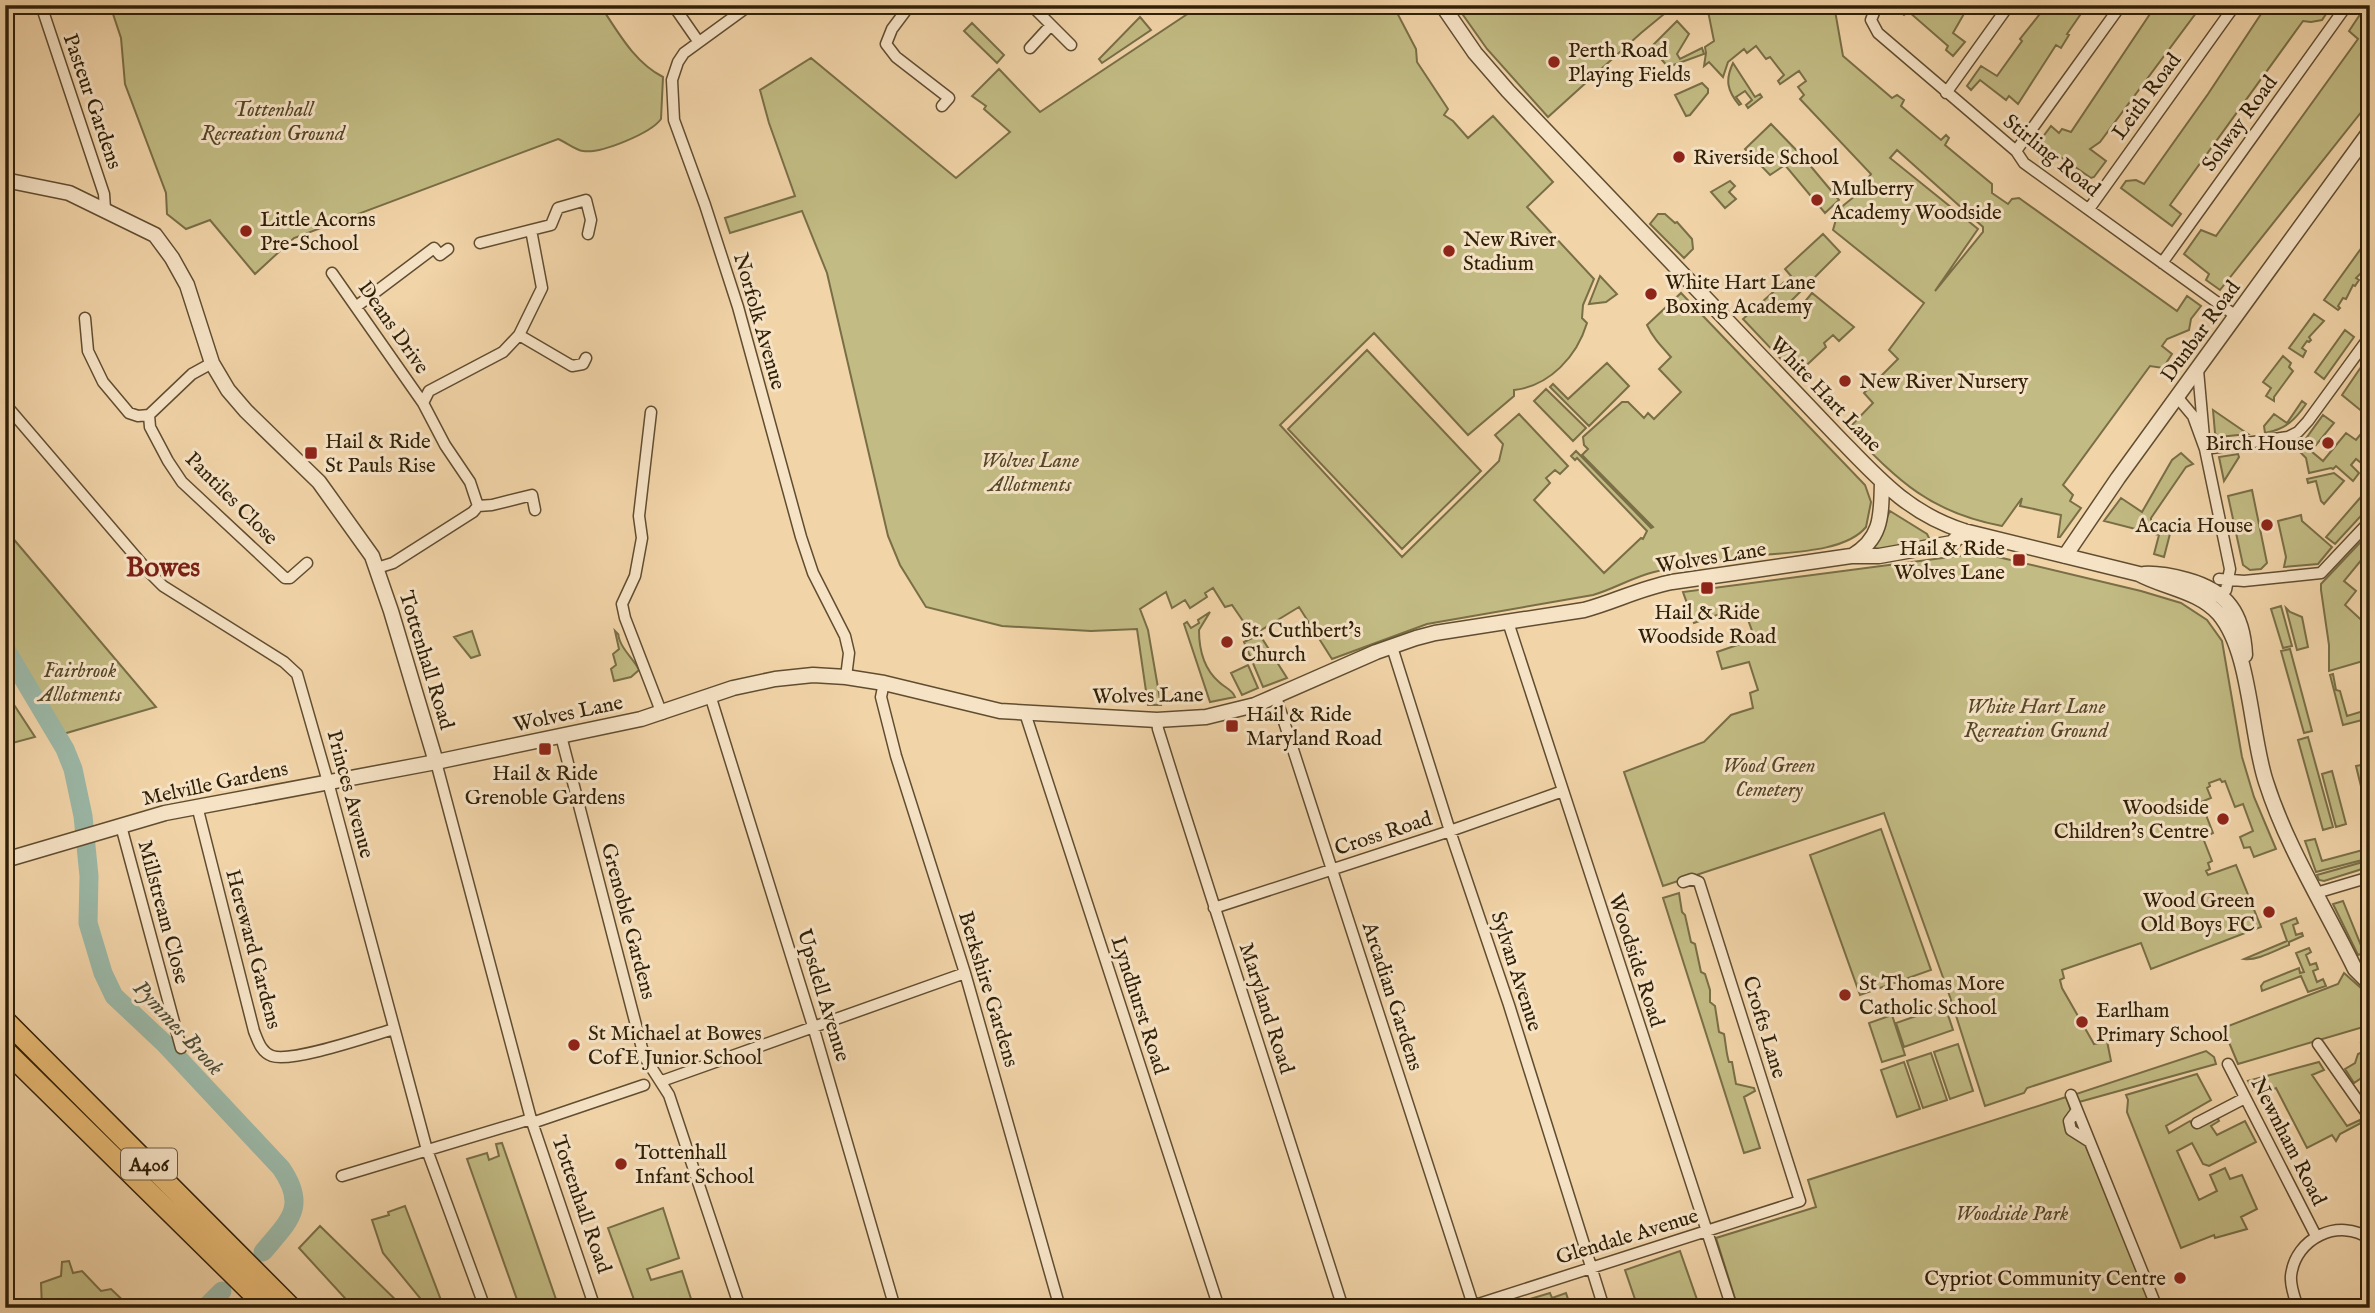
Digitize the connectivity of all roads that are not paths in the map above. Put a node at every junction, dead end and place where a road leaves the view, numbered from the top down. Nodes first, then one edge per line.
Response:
1 (41, 5) edge
2 (673, 5) edge
3 (750, 5) edge
4 (910, 5) edge
5 (1031, 5) edge
6 (1442, 5) edge
7 (1877, 5) edge
8 (2009, 5) edge
9 (2121, 5) edge
10 (2235, 5) edge
11 (2347, 5) edge
12 (1051, 25) junction
13 (698, 41) junction
14 (1071, 45) dead end
15 (1030, 48) dead end
16 (1946, 93) junction
17 (942, 106) dead end
18 (2370, 131) edge
19 (2016, 151) junction
20 (5, 180) edge
21 (105, 209) junction
22 (2088, 209) junction
23 (531, 230) junction
24 (588, 234) dead end
25 (480, 243) dead end
26 (448, 249) dead end
27 (2162, 263) junction
28 (332, 273) dead end
29 (357, 306) junction
30 (2236, 316) junction
31 (85, 318) dead end
32 (519, 335) junction
33 (2370, 336) edge
34 (586, 358) dead end
35 (212, 363) junction
36 (2198, 370) junction
37 (2178, 398) junction
38 (423, 402) junction
39 (5, 404) edge
40 (651, 412) dead end
41 (143, 415) junction
42 (2205, 449) junction
43 (1882, 482) junction
44 (478, 506) junction
45 (536, 510) dead end
46 (2370, 521) edge
47 (1964, 531) junction
48 (1851, 556) junction
49 (2065, 556) junction
50 (307, 563) dead end
51 (377, 568) junction
52 (2225, 589) junction
53 (2200, 591) junction
54 (1508, 622) junction
55 (1392, 647) junction
56 (846, 677) junction
57 (884, 683) junction
58 (2245, 684) junction
59 (710, 695) junction
60 (1276, 696) junction
61 (1025, 713) junction
62 (662, 714) junction
63 (1157, 720) junction
64 (561, 736) junction
65 (436, 762) junction
66 (328, 782) junction
67 (1563, 791) junction
68 (197, 806) junction
69 (121, 826) junction
70 (1450, 831) junction
71 (5, 860) edge
72 (1332, 870) junction
73 (2370, 877) edge
74 (1683, 882) dead end
75 (2316, 893) junction
76 (1214, 908) junction
77 (965, 973) junction
78 (2370, 984) edge
79 (5, 1020) edge
80 (813, 1026) junction
81 (394, 1029) junction
82 (2318, 1044) dead end
83 (181, 1048) dead end
84 (5, 1049) edge
85 (2228, 1063) dead end
86 (662, 1081) junction
87 (644, 1085) dead end
88 (2071, 1095) dead end
89 (2245, 1098) junction
90 (2370, 1118) edge
91 (531, 1121) junction
92 (2197, 1123) dead end
93 (427, 1150) junction
94 (342, 1176) dead end
95 (1800, 1201) joint
96 (1707, 1231) junction
97 (2316, 1236) junction
98 (2370, 1239) edge
99 (1590, 1267) junction
100 (1471, 1307) edge
101 (267, 1308) edge
102 (292, 1308) edge
103 (485, 1308) edge
104 (595, 1308) edge
105 (740, 1308) edge
106 (895, 1308) edge
107 (1060, 1308) edge
108 (1219, 1308) edge
109 (1343, 1308) edge
110 (1604, 1308) edge
111 (1732, 1308) edge
112 (2157, 1308) edge
113 (2298, 1308) edge

1 - 21 street, Pasteur Gardens
2 - 13 street
3 - 13 street, Norfolk Avenue
4 - 17 street
5 - 12 street
6 - 43 street, White Hart Lane
7 - 16 street, Stirling Road
8 - 16 street
9 - 19 street
10 - 22 street, Leith Road
11 - 27 street, Solway Road
12 - 14 street
12 - 15 street
13 - 56 street, Norfolk Avenue
16 - 19 street, Stirling Road
18 - 30 street, Dunbar Road
19 - 22 street, Stirling Road
20 - 21 street, Tottenhall Road
21 - 35 street, Tottenhall Road
22 - 27 street, Stirling Road
23 - 24 street
23 - 25 street
23 - 32 street
26 - 29 street
27 - 30 street, Stirling Road
28 - 29 street, Deans Drive
29 - 38 street, Deans Drive
30 - 36 street, Dunbar Road
31 - 41 street
32 - 34 street
32 - 38 street
33 - 42 street
35 - 41 street
35 - 51 street, Tottenhall Road
36 - 37 street, Dunbar Road
36 - 42 street
37 - 42 street
37 - 49 street, Dunbar Road
38 - 44 street, Deans Drive
39 - 66 street, Princes Avenue
40 - 62 street
41 - 50 street, Pantiles Close
42 - 52 street
43 - 47 street, White Hart Lane
43 - 48 street
44 - 45 street
44 - 51 street
46 - 52 street
47 - 48 street, Wolves Lane
47 - 49 street, White Hart Lane
48 - 54 street, Wolves Lane
49 - 53 street, White Hart Lane
51 - 65 street, Tottenhall Road
52 - 53 street, White Hart Lane
52 - 58 street, White Hart Lane
53 - 58 street, White Hart Lane
54 - 55 street, Wolves Lane
54 - 67 street, Woodside Road
55 - 60 street, Wolves Lane
55 - 70 street, Sylvan Avenue
56 - 57 street, Wolves Lane
56 - 59 street, Wolves Lane
57 - 61 street, Wolves Lane
57 - 77 street, Berkshire Gardens
58 - 75 street, White Hart Lane
59 - 62 street, Wolves Lane
59 - 80 street, Upsdell Avenue
60 - 63 street, Wolves Lane
60 - 72 street, Arcadian Gardens
61 - 63 street, Wolves Lane
61 - 108 street, Lyndhurst Road
62 - 64 street, Wolves Lane
63 - 76 street, Maryland Road
64 - 65 street, Wolves Lane
64 - 86 street, Grenoble Gardens
65 - 66 street, Melville Gardens
65 - 91 street, Tottenhall Road
66 - 68 street, Melville Gardens
66 - 81 street, Princes Avenue
67 - 70 street, Cross Road
67 - 96 street, Woodside Road
68 - 69 street, Melville Gardens
68 - 81 street, Hereward Gardens
69 - 71 street, Melville Gardens
69 - 83 street, Millstream Close
70 - 72 street, Cross Road
70 - 99 street, Sylvan Avenue
72 - 76 street, Cross Road
72 - 100 street, Arcadian Gardens
73 - 75 street
74 - 95 street, Crofts Lane
75 - 78 street, White Hart Lane
76 - 109 street, Maryland Road
77 - 80 street
77 - 107 street, Berkshire Gardens
79 - 102 highway, A406
80 - 86 street
80 - 106 street, Upsdell Avenue
81 - 93 street, Princes Avenue
82 - 90 street
84 - 101 highway, A406
85 - 89 street, Newnham Road
86 - 105 street, Grenoble Gardens
87 - 91 street
88 - 112 street
89 - 92 street
89 - 97 street, Newnham Road
91 - 93 street
91 - 104 street, Tottenhall Road
93 - 94 street
93 - 103 street, Princes Avenue
95 - 96 street, Glendale Avenue
96 - 99 street, Glendale Avenue
96 - 111 street, Woodside Road
97 - 98 street
97 - 113 street
99 - 100 street, Glendale Avenue
99 - 110 street, Sylvan Avenue

